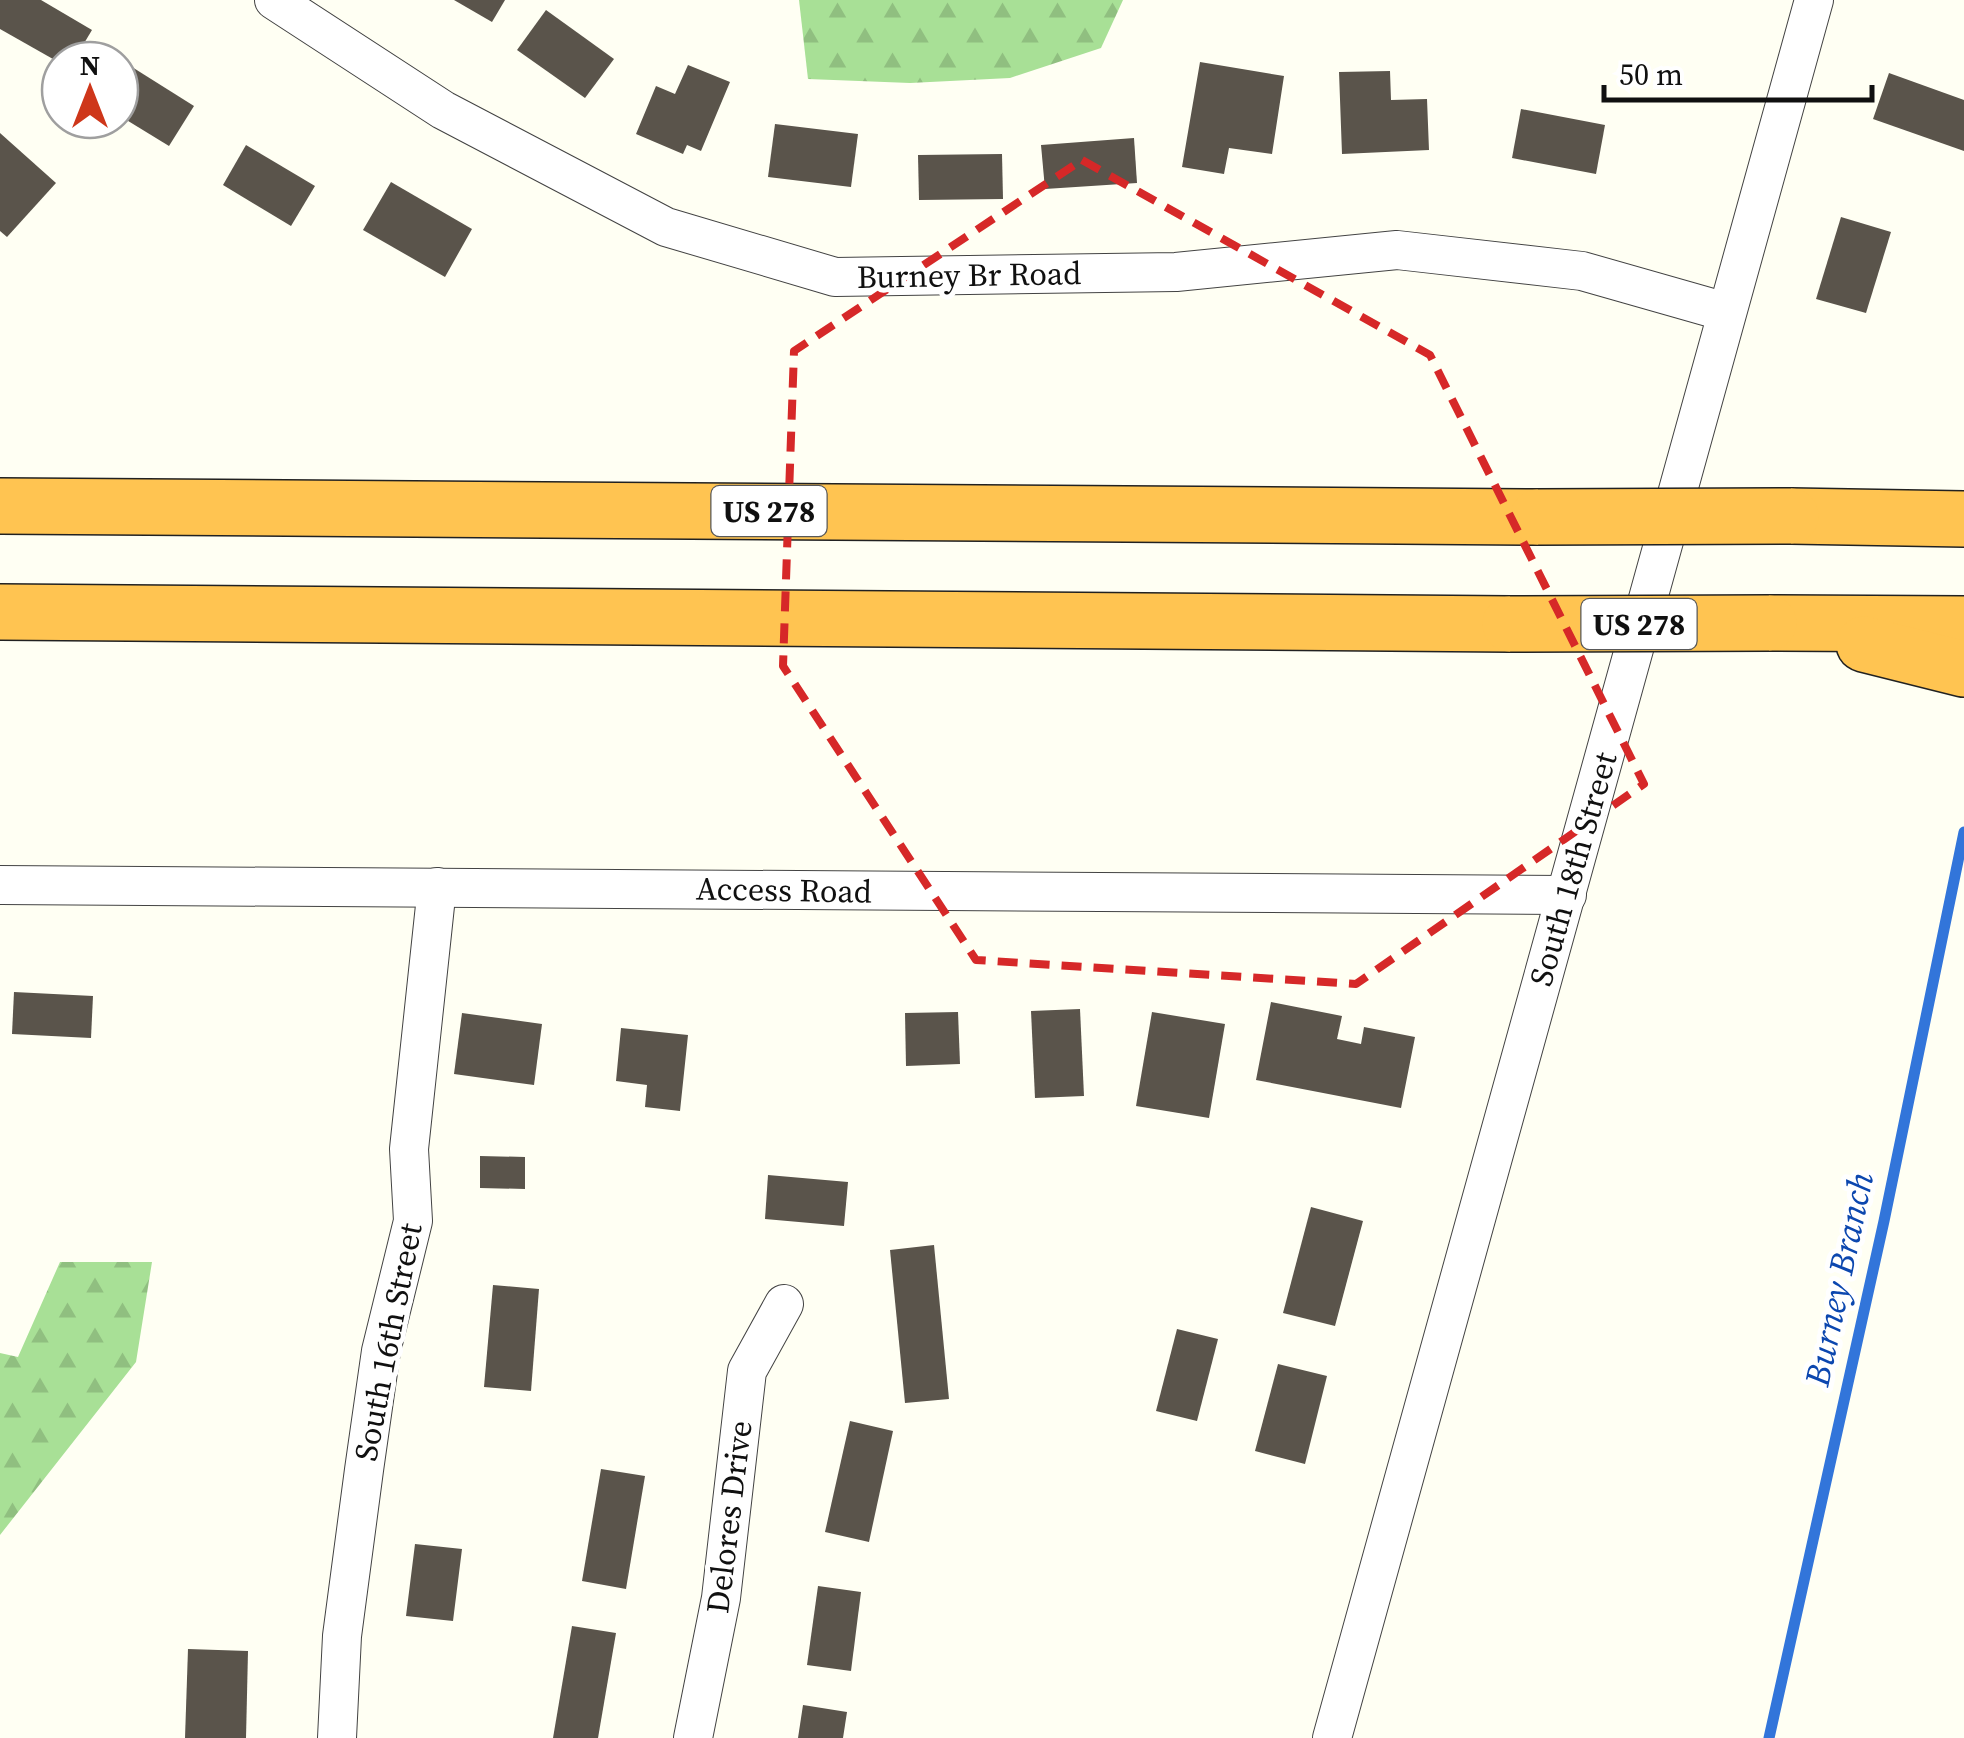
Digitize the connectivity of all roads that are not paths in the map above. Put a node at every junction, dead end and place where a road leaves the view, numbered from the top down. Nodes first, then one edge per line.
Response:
1 (274, 0) edge
2 (1814, 0) edge
3 (1726, 312) junction
4 (0, 506) edge
5 (1964, 519) edge
6 (0, 612) edge
7 (1779, 623) junction
8 (1964, 624) edge
9 (1964, 669) edge
10 (0, 885) edge
11 (438, 887) junction
12 (1567, 895) junction
13 (784, 1304) dead end
14 (336, 1738) edge
15 (693, 1738) edge
16 (1332, 1738) edge

1 - 3 street, Burney Br Road
2 - 3 street, South 18th Street
3 - 12 street, South 18th Street
4 - 5 highway, US 278, bridge
6 - 7 highway, US 278, bridge
7 - 8 highway, US 278
7 - 9 highway
10 - 11 street, Access Road
11 - 12 street, Access Road
11 - 14 street, South 16th Street
12 - 16 street, South 18th Street
13 - 15 street, Delores Drive

